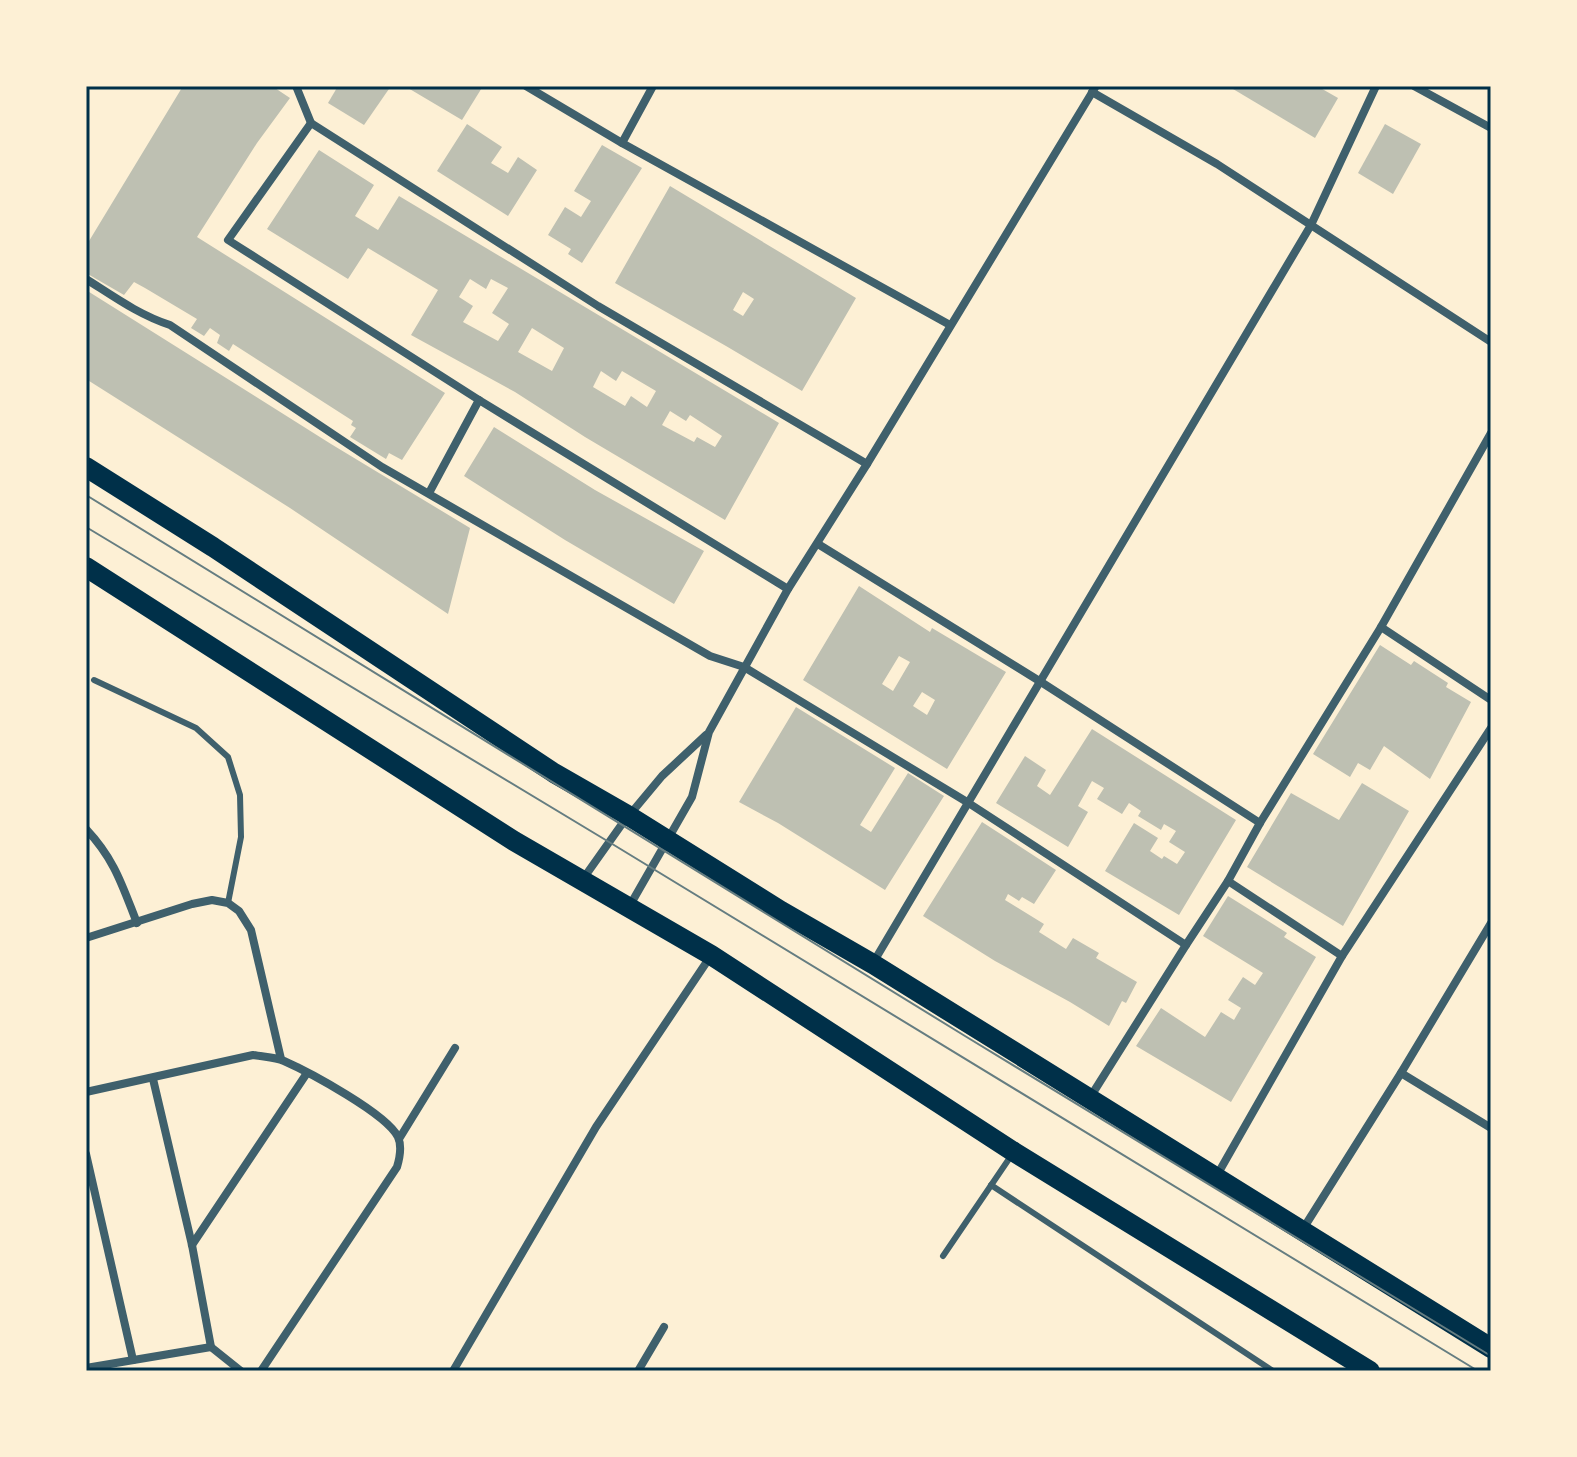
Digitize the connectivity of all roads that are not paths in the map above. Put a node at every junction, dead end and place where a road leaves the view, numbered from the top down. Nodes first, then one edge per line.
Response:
1 (296, 86) edge
2 (526, 86) edge
3 (653, 86) edge
4 (1376, 86) edge
5 (1414, 86) edge
6 (1094, 89) edge
7 (311, 123) junction
8 (1491, 128) edge
9 (622, 143) junction
10 (1311, 225) junction
11 (86, 279) edge
12 (950, 325) junction
13 (1491, 342) edge
14 (479, 400) junction
15 (1491, 433) edge
16 (867, 464) junction
17 (86, 467) edge
18 (429, 493) junction
19 (818, 544) junction
20 (86, 567) edge
21 (788, 589) junction
22 (1381, 627) junction
23 (744, 667) junction
24 (94, 680) dead end
25 (1041, 682) junction
26 (1491, 700) edge
27 (1491, 728) edge
28 (709, 732) junction
29 (967, 802) junction
30 (629, 816) junction
31 (1260, 823) junction
32 (86, 829) edge
33 (668, 840) junction
34 (583, 880) junction
35 (1228, 881) junction
36 (228, 903) junction
37 (629, 907) junction
38 (137, 923) junction
39 (1490, 929) edge
40 (86, 938) edge
41 (1186, 945) junction
42 (711, 955) junction
43 (1342, 956) junction
44 (873, 964) junction
45 (455, 1048) dead end
46 (281, 1059) junction
47 (307, 1073) junction
48 (1401, 1073) junction
49 (153, 1079) junction
50 (86, 1092) edge
51 (1090, 1098) junction
52 (1491, 1128) edge
53 (399, 1139) junction
54 (1014, 1152) junction
55 (86, 1154) edge
56 (1216, 1177) junction
57 (991, 1185) junction
58 (1302, 1229) junction
59 (192, 1245) junction
60 (943, 1256) dead end
61 (664, 1327) dead end
62 (211, 1347) junction
63 (1491, 1348) edge
64 (133, 1360) junction
65 (1356, 1367) edge
66 (86, 1368) edge
67 (241, 1371) edge
68 (261, 1371) edge
69 (453, 1371) edge
70 (638, 1371) edge
71 (1273, 1371) edge

1 - 7 street
2 - 9 street
3 - 9 street
4 - 10 street
5 - 8 street
6 - 10 street
6 - 12 street
7 - 14 street
7 - 16 street
9 - 12 street
10 - 13 street
10 - 25 street
11 - 18 street
12 - 16 street
14 - 18 street
14 - 21 street
15 - 22 street
16 - 19 street
17 - 30 main road
18 - 23 street
19 - 21 street
19 - 25 street
20 - 34 main road
21 - 23 street
22 - 26 street
22 - 31 street
23 - 28 street
23 - 29 street
24 - 36 lane
25 - 29 street
25 - 31 street
27 - 43 street
28 - 30 street
28 - 33 street
29 - 41 street
29 - 44 street
30 - 33 main road
30 - 34 street
31 - 35 street
32 - 38 street
33 - 37 street
33 - 44 main road
34 - 37 main road
35 - 41 street
35 - 43 street
36 - 38 street
36 - 46 street
37 - 42 main road
38 - 40 street
39 - 48 street
41 - 51 street
42 - 54 main road
42 - 69 street
43 - 56 street
44 - 51 main road
45 - 53 street
46 - 47 street
46 - 49 street
47 - 53 street
47 - 59 street
48 - 52 street
48 - 58 street
49 - 50 street
49 - 59 street
51 - 56 main road
53 - 68 street
54 - 57 lane
54 - 65 main road
55 - 64 street
56 - 58 main road
57 - 60 lane
57 - 71 lane
58 - 63 main road
59 - 62 street
61 - 70 street
62 - 64 street
62 - 67 street
64 - 66 street

